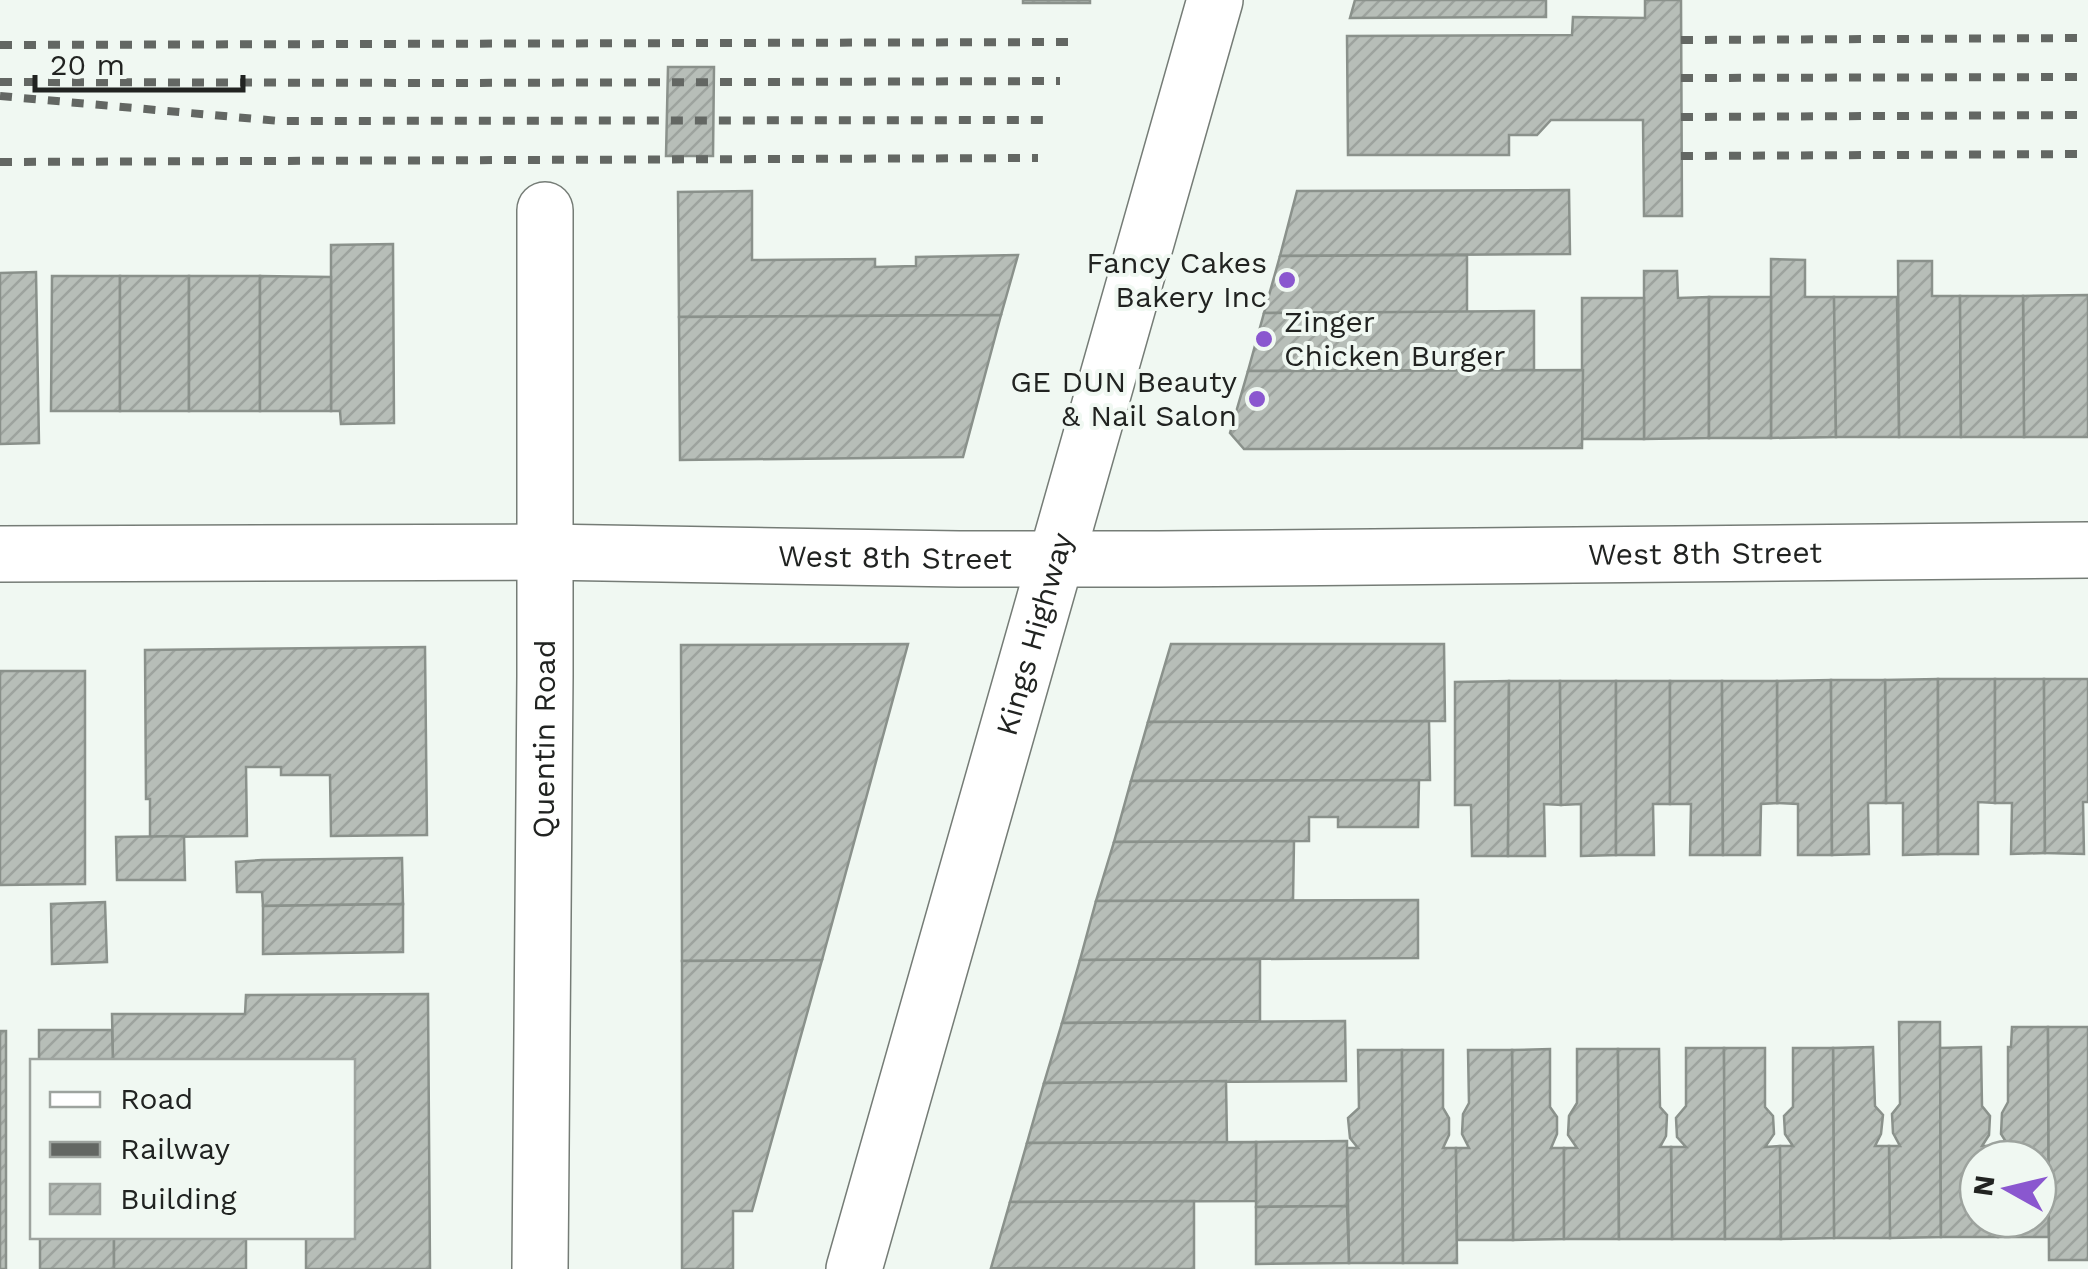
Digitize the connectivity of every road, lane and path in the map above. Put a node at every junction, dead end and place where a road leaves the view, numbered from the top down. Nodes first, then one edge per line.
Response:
1 (1215, 0) edge
2 (545, 210) dead end
3 (2088, 550) edge
4 (545, 552) junction
5 (0, 554) edge
6 (1056, 559) junction
7 (540, 1269) edge
8 (854, 1269) edge

1 - 6 street, Kings Highway
2 - 4 street, Quentin Road
3 - 6 street, West 8th Street
4 - 5 street, West 8th Street
4 - 6 street, West 8th Street
4 - 7 street, Quentin Road
6 - 8 street, Kings Highway

